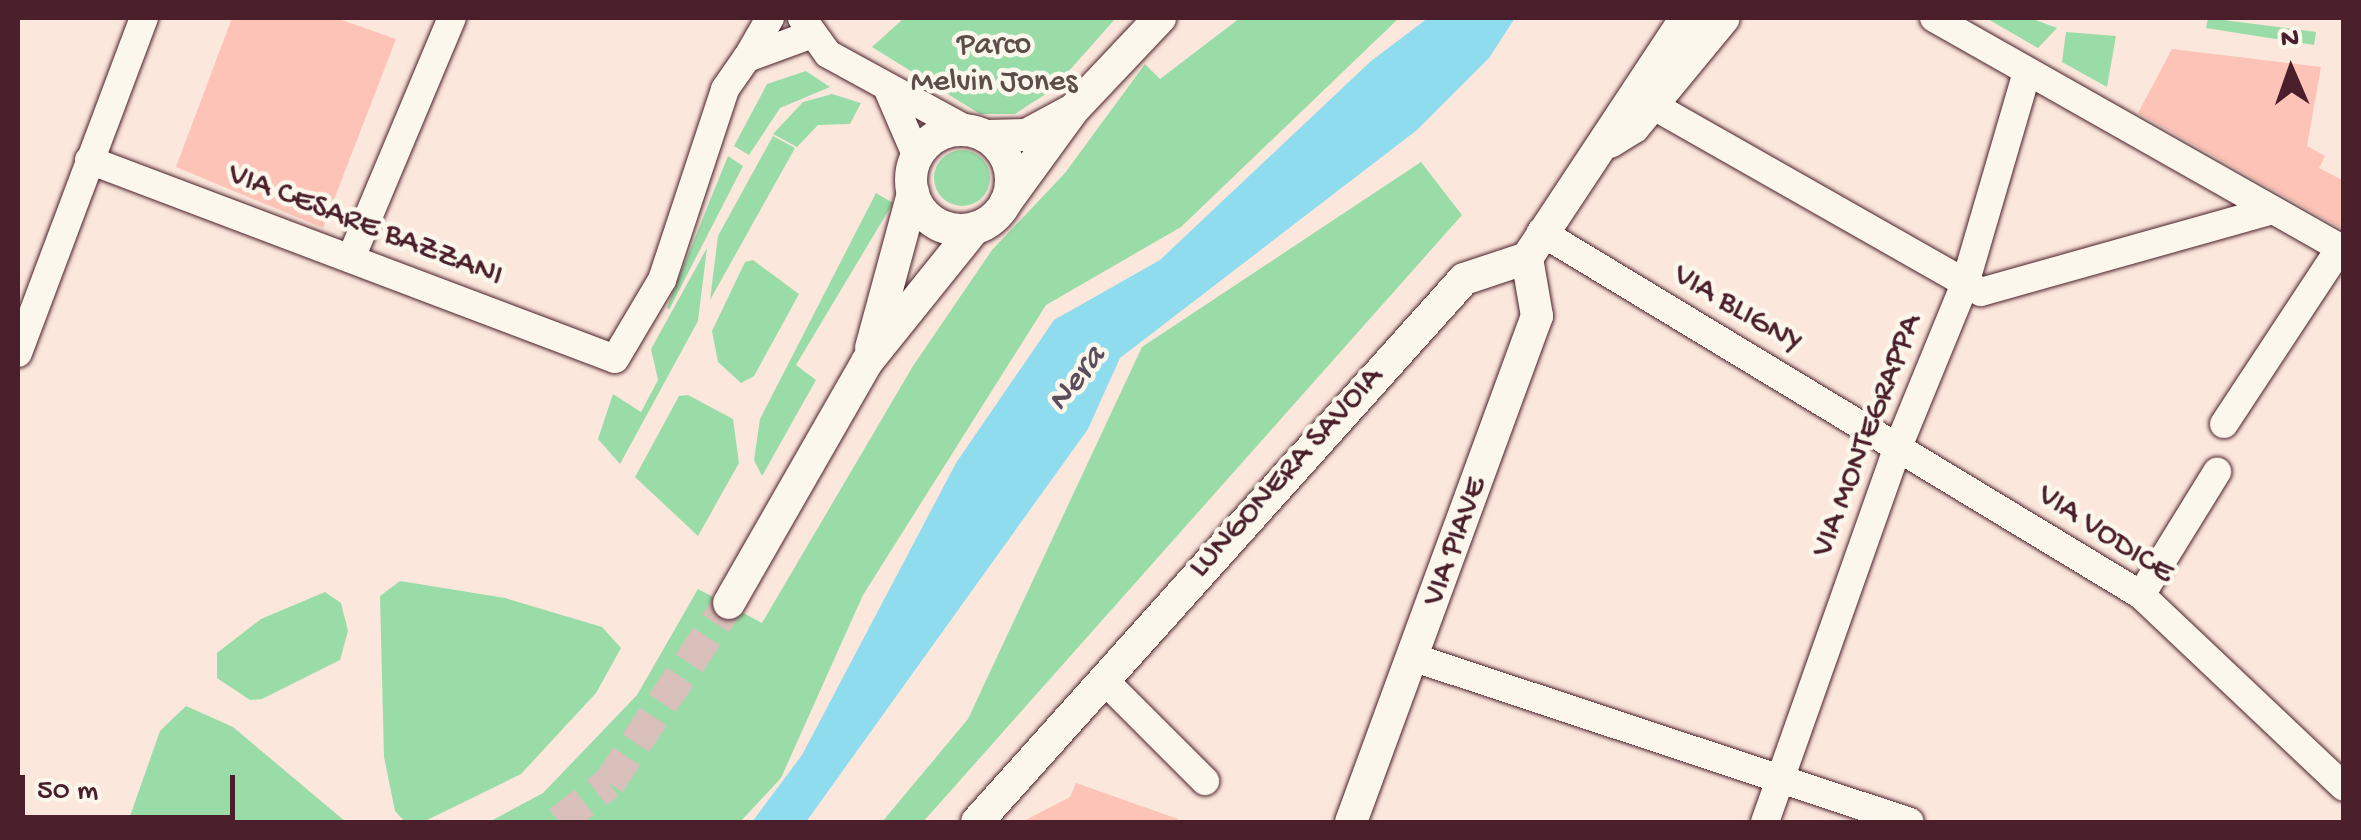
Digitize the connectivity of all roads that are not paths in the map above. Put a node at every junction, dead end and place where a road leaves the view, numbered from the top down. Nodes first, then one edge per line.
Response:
1 (144, 18) edge
2 (452, 18) edge
3 (770, 18) edge
4 (1160, 18) edge
5 (1686, 18) edge
6 (1724, 18) edge
7 (1934, 18) edge
8 (806, 26) edge
9 (747, 58) junction
10 (2028, 72) junction
11 (886, 87) junction
12 (1654, 106) junction
13 (1073, 110) junction
14 (976, 133) junction
15 (1606, 144) junction
16 (916, 157) junction
17 (89, 160) junction
18 (913, 193) junction
19 (1006, 202) junction
20 (2272, 210) junction
21 (974, 228) junction
22 (1534, 245) junction
23 (2342, 249) edge
24 (352, 258) junction
25 (1964, 284) junction
26 (18, 353) edge
27 (867, 362) junction
28 (2224, 424) dead end
29 (1898, 447) junction
30 (2217, 472) dead end
31 (2141, 595) junction
32 (729, 603) tunnel mouth
33 (1415, 658) junction
34 (1104, 680) junction
35 (1781, 778) junction
36 (1205, 781) dead end
37 (2344, 788) edge
38 (976, 822) edge
39 (1351, 822) edge
40 (1765, 822) edge
41 (1910, 822) edge

1 - 17 street
2 - 24 street
3 - 9 street
4 - 13 street
5 - 15 street
6 - 12 street
7 - 10 street
8 - 9 street
8 - 11 street
9 - 24 street, VIA CESARE BAZZANI
10 - 20 street
10 - 25 street, VIA MONTEGRAPPA
11 - 14 street
11 - 16 street
12 - 15 street
12 - 25 street
13 - 14 street
13 - 19 street
14 - 16 street
14 - 19 street
15 - 22 street
16 - 18 street
17 - 24 street, VIA CESARE BAZZANI
17 - 26 street
18 - 21 street
18 - 27 street
19 - 21 street
20 - 23 street
20 - 25 street
21 - 27 street
22 - 29 street, VIA BLIGNY
22 - 33 street, VIA PIAVE
22 - 34 street, LUNGONERA SAVOIA
23 - 28 street
25 - 29 street, VIA MONTEGRAPPA
27 - 32 street
29 - 31 street, VIA VODICE
29 - 35 street, VIA MONTEGRAPPA
30 - 31 street
31 - 37 street, VIA VODICE
33 - 35 street
33 - 39 street, VIA PIAVE
34 - 36 street
34 - 38 street, LUNGONERA SAVOIA
35 - 40 street, VIA MONTEGRAPPA
35 - 41 street

